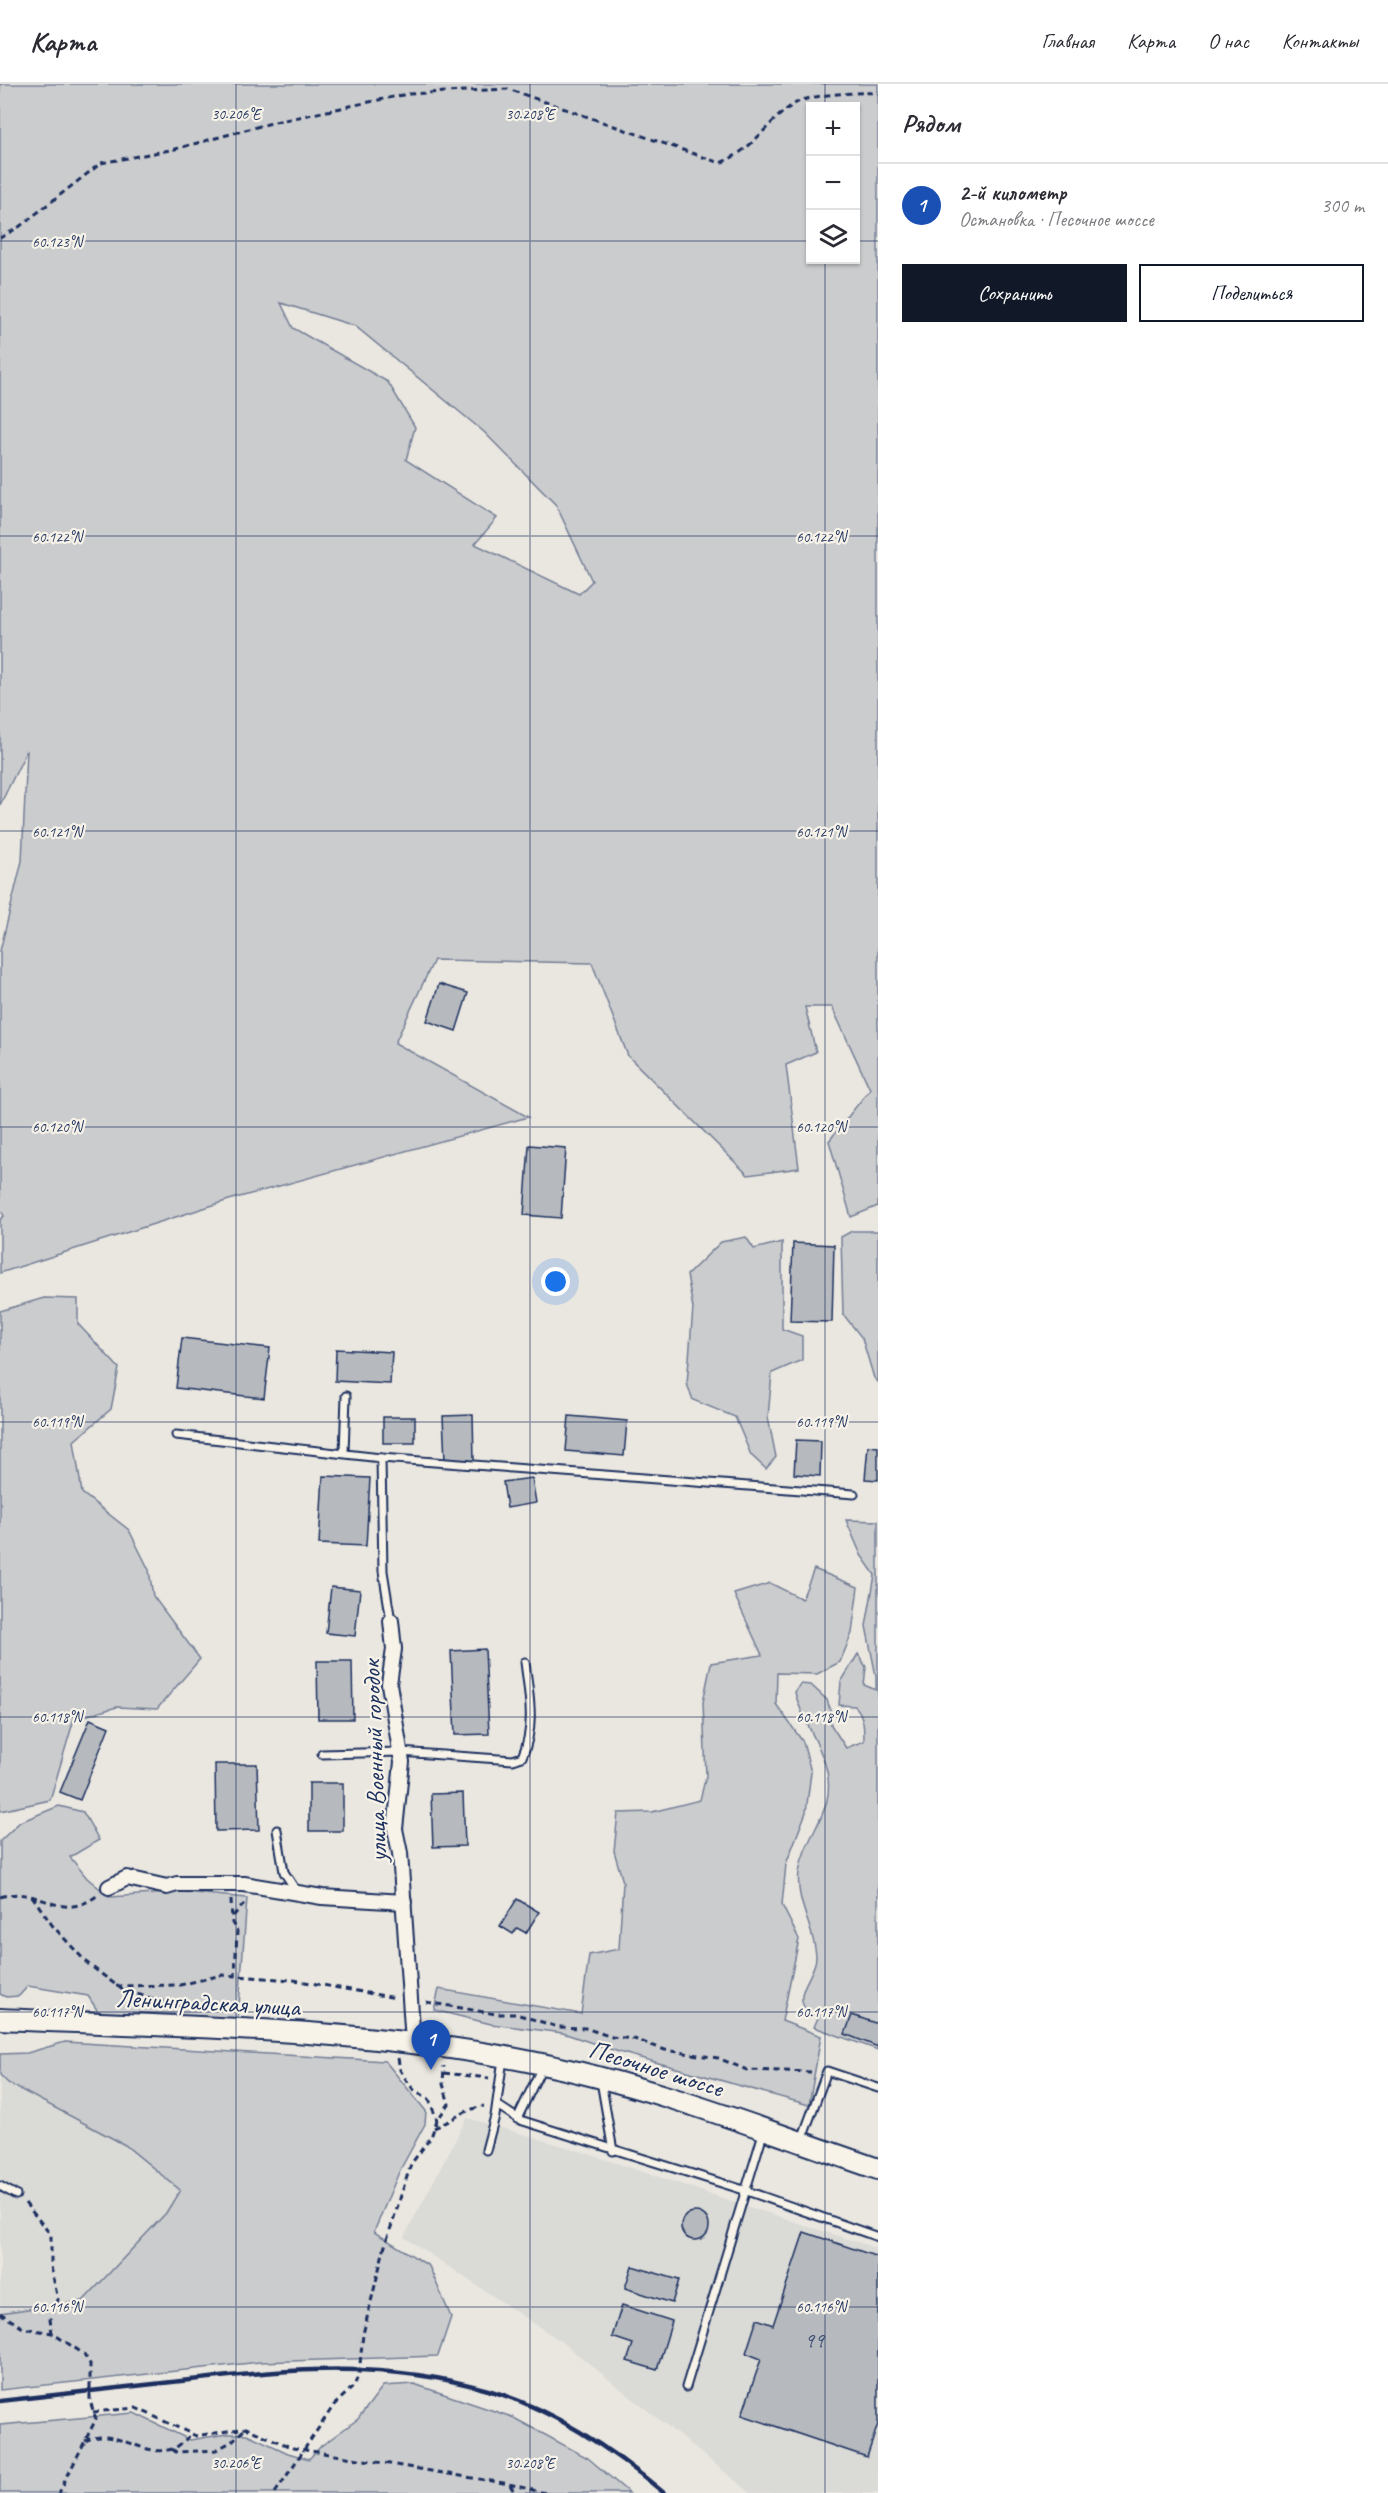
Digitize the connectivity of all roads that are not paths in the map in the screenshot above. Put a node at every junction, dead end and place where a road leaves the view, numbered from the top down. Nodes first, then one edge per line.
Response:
1 (346, 1396) dead end
2 (176, 1436) dead end
3 (344, 1454) junction
4 (381, 1458) junction
5 (855, 1494) dead end
6 (391, 1621) joint
7 (525, 1662) dead end
8 (400, 1752) junction
9 (322, 1754) dead end
10 (277, 1830) dead end
11 (109, 1887) road end
12 (298, 1894) junction
13 (404, 1902) junction
14 (0, 2019) edge
15 (407, 2046) junction
16 (504, 2057) junction
17 (543, 2064) junction
18 (600, 2078) junction
19 (878, 2088) edge
20 (497, 2105) junction
21 (517, 2119) junction
22 (764, 2130) junction
23 (801, 2143) junction
24 (486, 2150) dead end
25 (613, 2151) junction
26 (878, 2169) edge
27 (0, 2186) edge
28 (747, 2191) junction
29 (16, 2195) road end
30 (878, 2237) edge
31 (686, 2387) dead end

1 - 3 lane
2 - 3 lane
3 - 4 lane
4 - 5 lane
4 - 6 lane
6 - 8 street, улица Военный городок
7 - 8 lane
8 - 9 lane
8 - 13 street, улица Военный городок
10 - 12 lane
11 - 12 street
12 - 13 street
13 - 15 street, улица Военный городок
14 - 15 main road, Ленинградская улица
15 - 16 main road, Песочное шоссе
16 - 17 main road, Песочное шоссе
16 - 20 lane
17 - 18 main road, Песочное шоссе
17 - 21 lane
18 - 22 main road, Песочное шоссе
18 - 25 lane
19 - 23 lane
20 - 21 lane
20 - 24 lane
21 - 25 lane
22 - 23 main road, Песочное шоссе
22 - 28 lane
23 - 26 main road, Песочное шоссе
25 - 28 lane
27 - 29 lane
28 - 30 lane
28 - 31 lane

